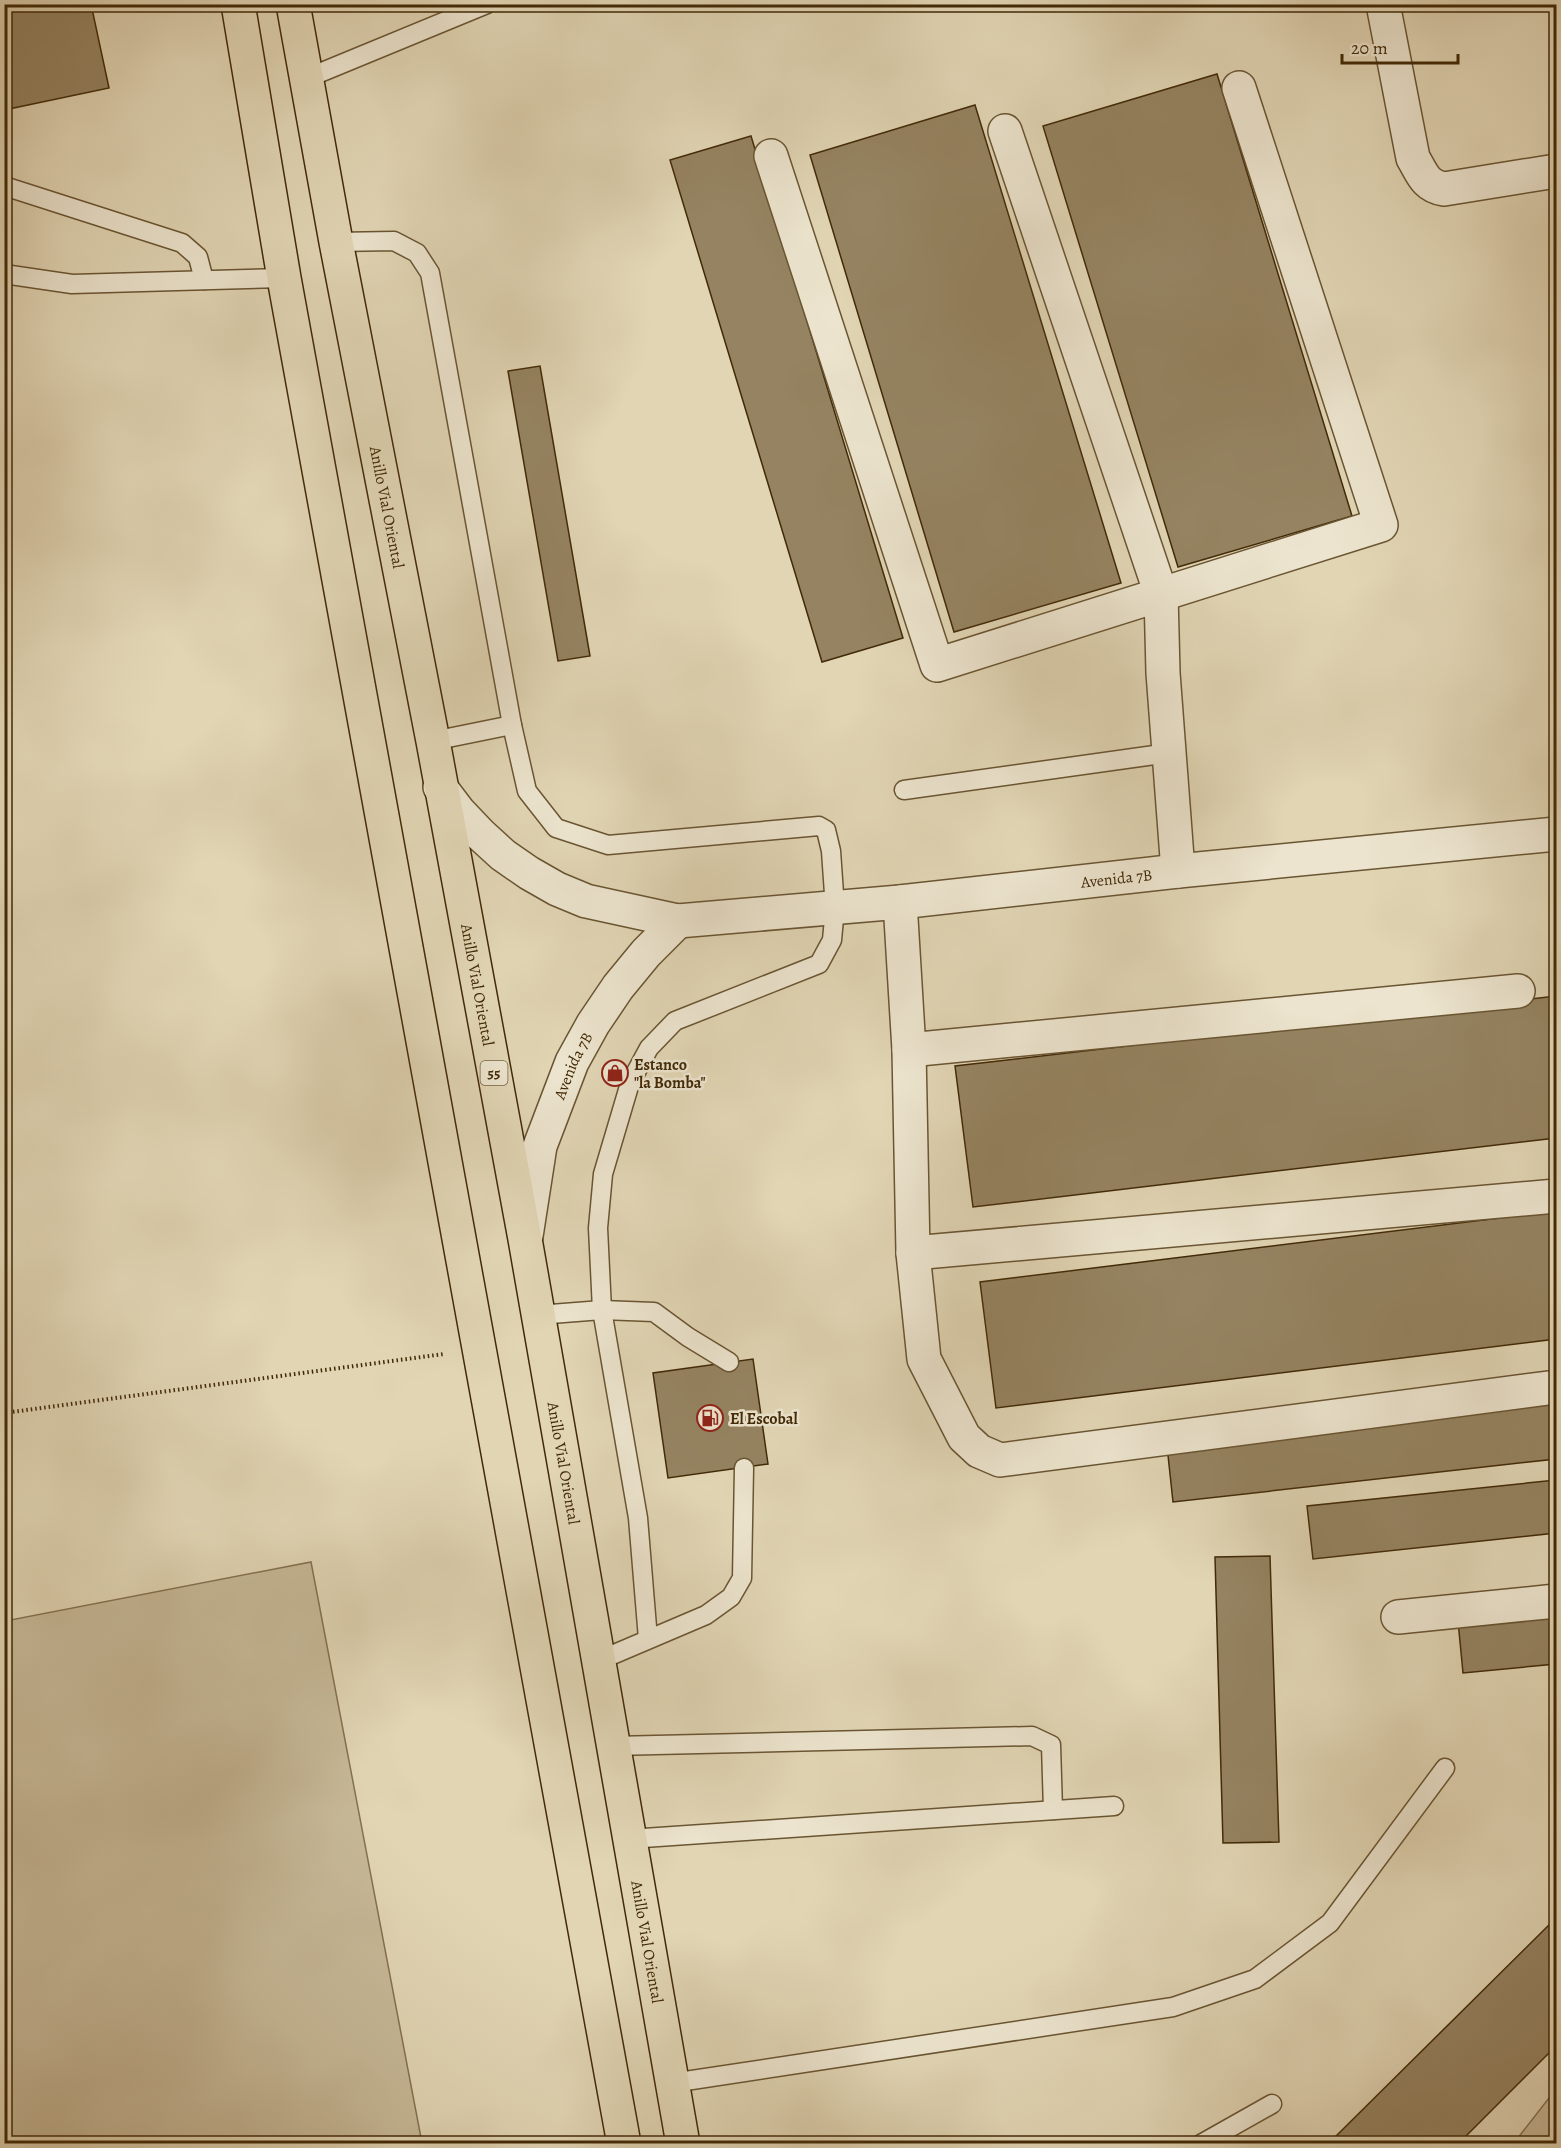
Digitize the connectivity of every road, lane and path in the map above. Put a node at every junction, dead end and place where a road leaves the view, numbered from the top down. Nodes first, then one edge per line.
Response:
1 (238, 4) edge
2 (293, 4) edge
3 (487, 4) edge
4 (1383, 4) edge
5 (305, 79) junction
6 (1239, 88) dead end
7 (1005, 131) dead end
8 (771, 156) dead end
9 (1557, 171) edge
10 (4, 186) edge
11 (336, 242) junction
12 (4, 274) edge
13 (284, 278) junction
14 (204, 280) junction
15 (1161, 594) junction
16 (512, 725) junction
17 (433, 741) junction
18 (1169, 753) junction
19 (440, 787) junction
20 (904, 790) dead end
21 (1557, 834) edge
22 (1178, 872) junction
23 (900, 902) junction
24 (835, 908) junction
25 (678, 921) junction
26 (1518, 991) dead end
27 (909, 1050) junction
28 (1557, 1196) edge
29 (525, 1239) junction
30 (913, 1253) junction
31 (602, 1310) junction
32 (538, 1315) junction
33 (479, 1349) junction
34 (729, 1362) dead end
35 (1557, 1388) edge
36 (4, 1413) edge
37 (744, 1468) dead end
38 (1557, 1601) edge
39 (1398, 1617) dead end
40 (648, 1639) junction
41 (598, 1660) junction
42 (613, 1746) junction
43 (1445, 1768) dead end
44 (1114, 1806) dead end
45 (1053, 1810) junction
46 (629, 1839) junction
47 (672, 2083) junction
48 (1272, 2104) dead end
49 (624, 2144) edge
50 (683, 2144) edge
51 (1201, 2144) edge

1 - 13 highway
2 - 5 highway, Anillo Vial Oriental / 55
3 - 5 lane
4 - 9 street
5 - 11 highway, Anillo Vial Oriental / 55
6 - 15 street
7 - 15 street
8 - 15 street
10 - 14 lane
11 - 16 lane
11 - 17 highway, Anillo Vial Oriental / 55
12 - 14 lane
13 - 14 lane
13 - 33 highway
15 - 18 street
16 - 17 lane
16 - 24 lane
17 - 19 highway, Anillo Vial Oriental / 55
18 - 20 lane
18 - 22 street
19 - 25 street, Avenida 7B
19 - 29 highway, Anillo Vial Oriental / 55
21 - 22 street, Avenida 7B
22 - 23 street, Avenida 7B
23 - 24 street, Avenida 7B
23 - 27 street
24 - 25 street, Avenida 7B
24 - 31 lane
25 - 29 street, Avenida 7B
26 - 27 street
27 - 30 street
28 - 30 street
29 - 32 highway, Anillo Vial Oriental / 55
30 - 35 street
31 - 32 lane
31 - 34 lane
31 - 40 lane
32 - 41 highway, Anillo Vial Oriental / 55
33 - 36 path
33 - 49 highway
37 - 40 lane
38 - 39 street
40 - 41 lane
41 - 42 highway, Anillo Vial Oriental / 55
42 - 45 lane
42 - 46 highway, Anillo Vial Oriental / 55
43 - 47 lane
44 - 45 lane
45 - 46 lane
46 - 47 highway, Anillo Vial Oriental / 55
47 - 50 highway, Anillo Vial Oriental / 55
48 - 51 lane

